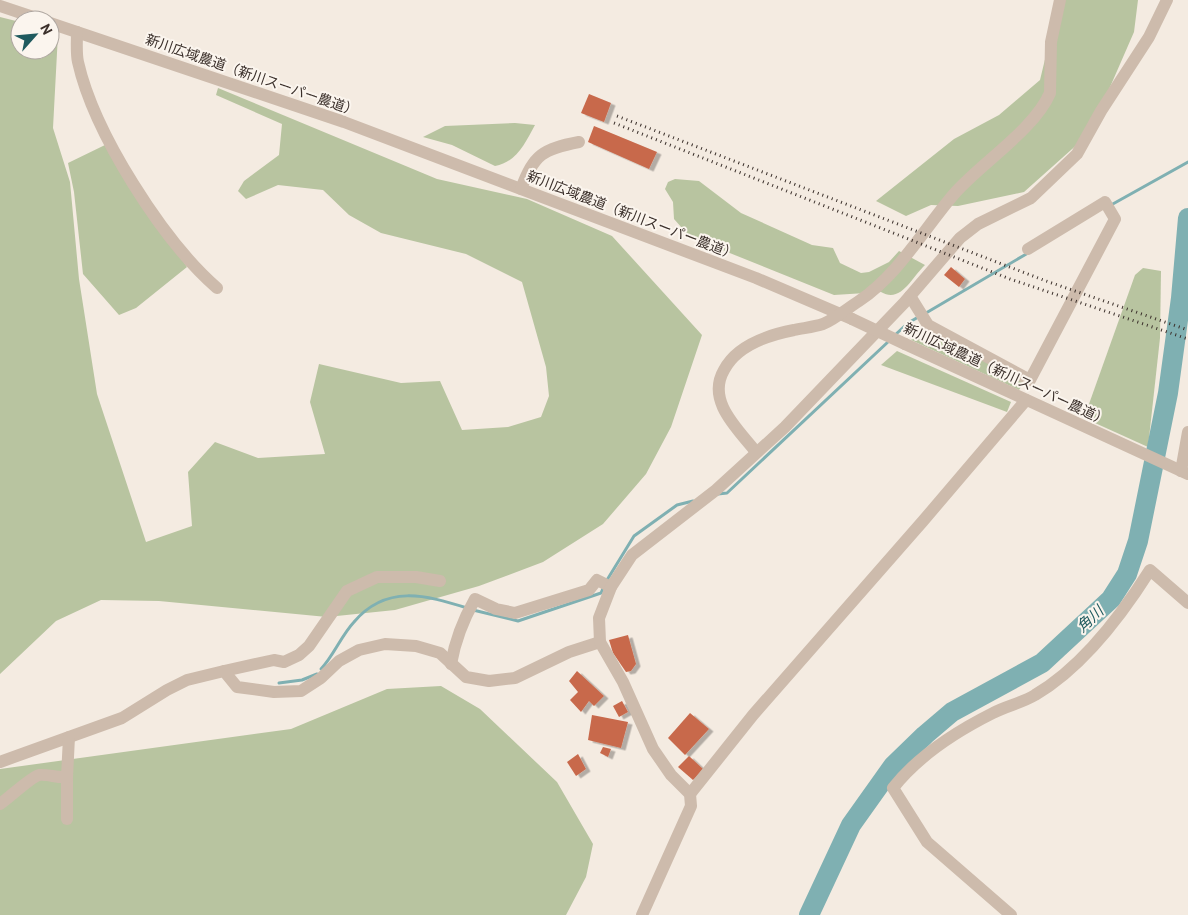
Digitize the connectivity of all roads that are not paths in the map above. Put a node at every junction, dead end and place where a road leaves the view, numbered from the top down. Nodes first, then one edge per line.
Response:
1 (1060, 0) edge
2 (1167, 0) edge
3 (0, 6) edge
4 (22, 6) edge
5 (60, 26) edge
6 (77, 32) junction
7 (579, 142) dead end
8 (521, 189) junction
9 (1028, 249) dead end
10 (217, 288) dead end
11 (910, 296) junction
12 (840, 313) junction
13 (1026, 400) junction
14 (1188, 432) edge
15 (756, 452) junction
16 (1181, 471) edge
17 (440, 581) dead end
18 (610, 587) junction
19 (1188, 603) edge
20 (600, 642) junction
21 (451, 664) junction
22 (224, 671) junction
23 (69, 737) junction
24 (0, 762) edge
25 (67, 777) junction
26 (690, 794) junction
27 (0, 804) edge
28 (67, 819) dead end
29 (642, 915) edge
30 (1011, 915) edge

1 - 12 street
2 - 11 street
3 - 4 street
5 - 6 street, 新川広域農道（新川スーパー農道）
6 - 8 street, 新川広域農道（新川スーパー農道）
6 - 10 street
7 - 8 street
8 - 12 street, 新川広域農道（新川スーパー農道）
9 - 11 street
11 - 15 street
12 - 13 street, 新川広域農道（新川スーパー農道）, bridge
12 - 15 street
13 - 16 street, 新川広域農道（新川スーパー農道）
13 - 26 street
14 - 16 street
15 - 18 street
17 - 22 street
18 - 20 street
18 - 21 street
19 - 30 street
20 - 21 street
20 - 26 street
21 - 22 street
22 - 23 street
23 - 24 street
23 - 25 street
25 - 27 street
25 - 28 street
26 - 29 street

